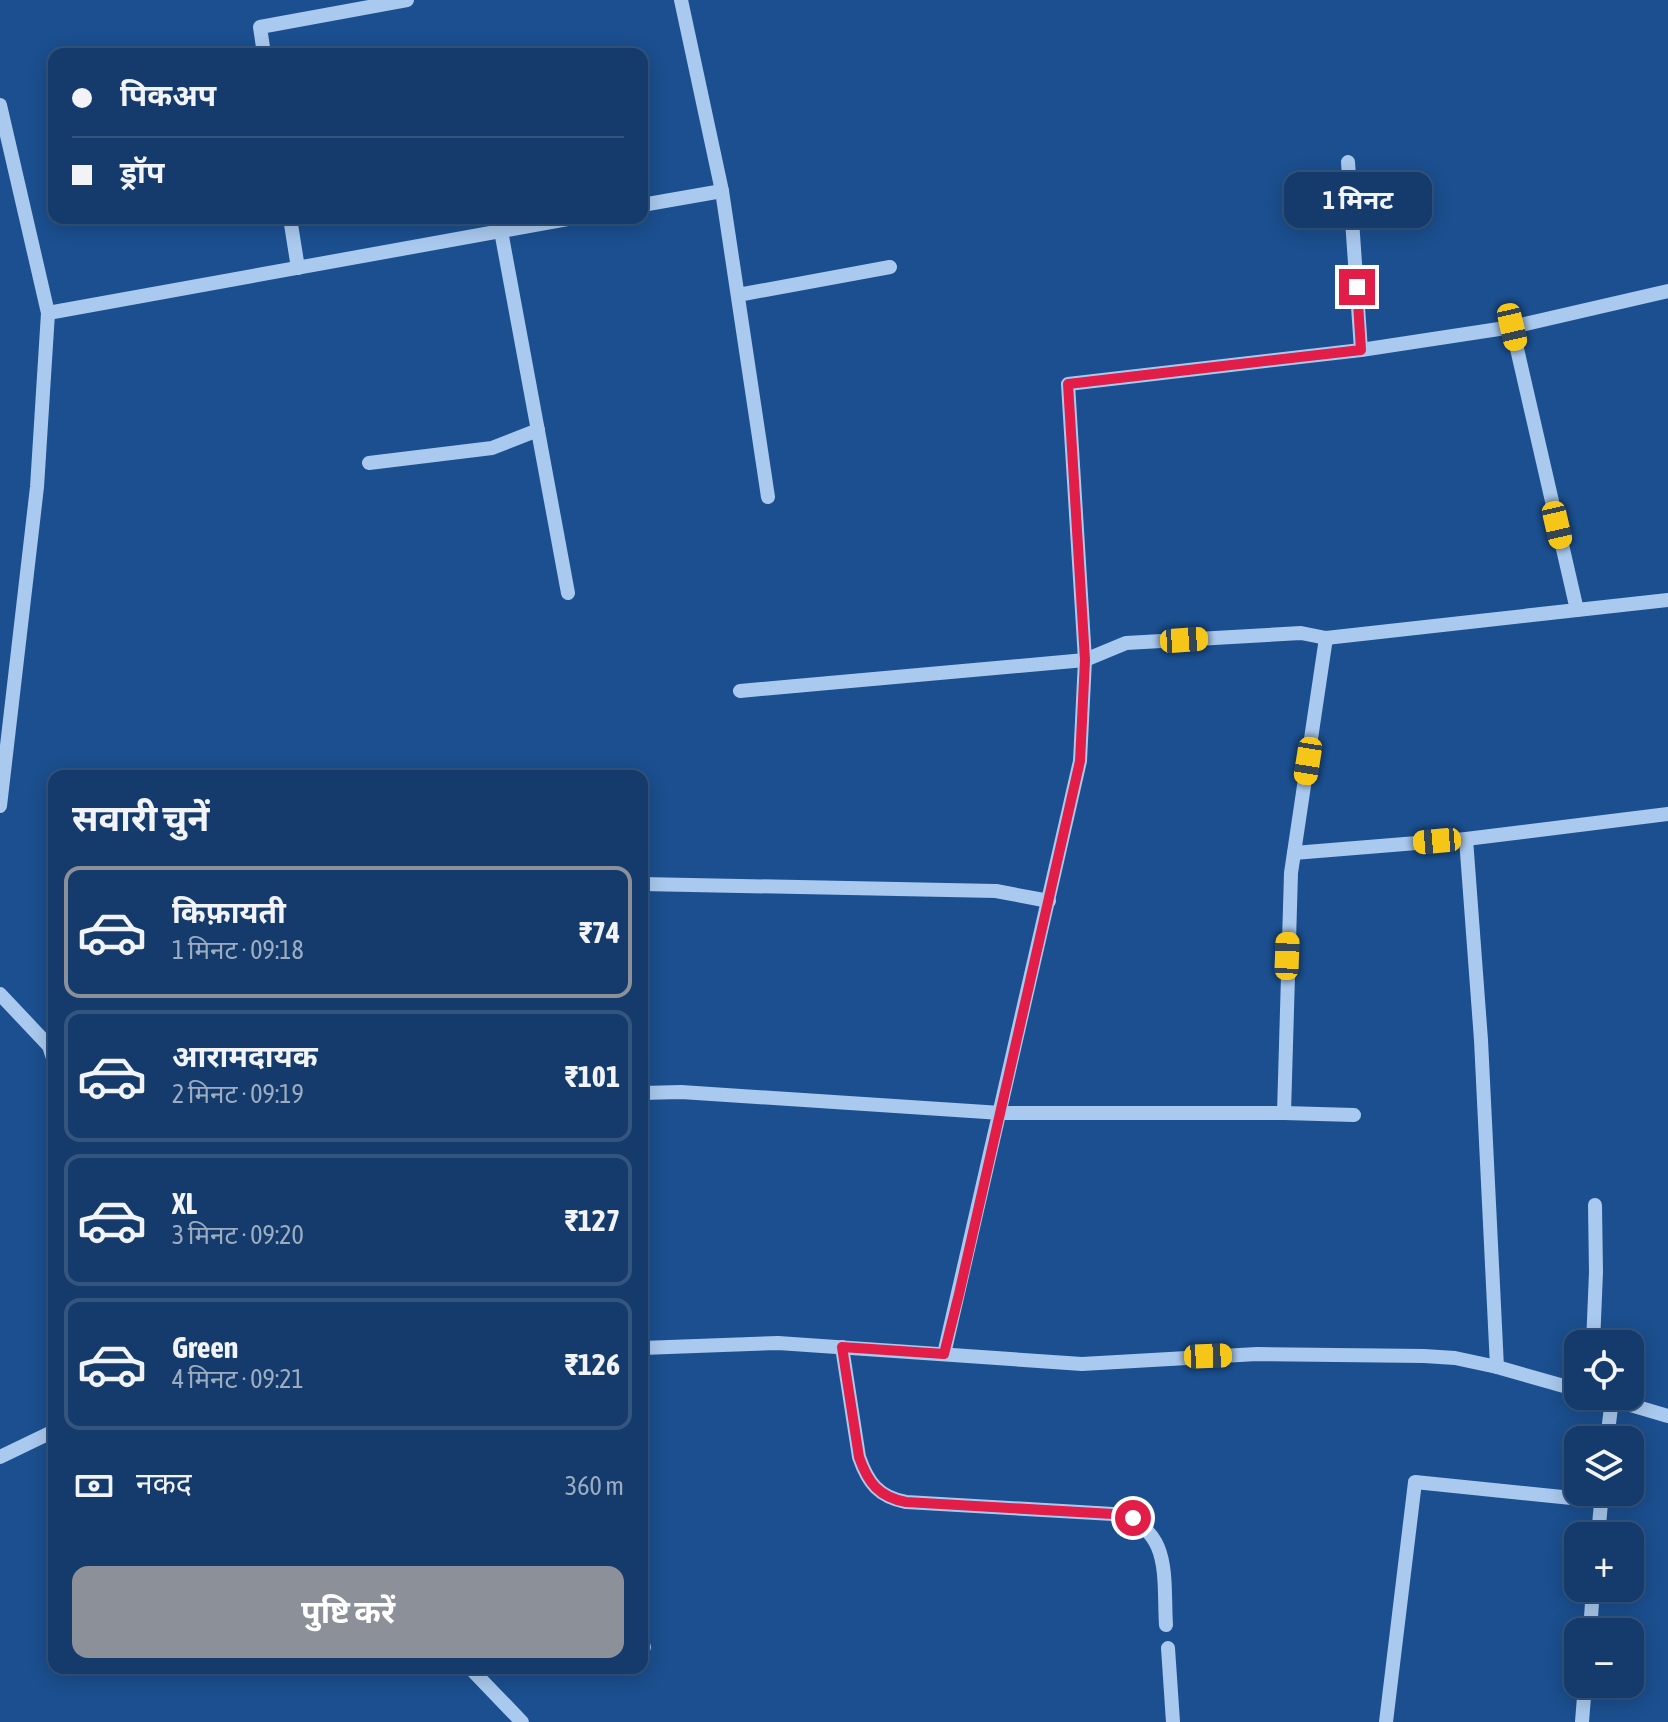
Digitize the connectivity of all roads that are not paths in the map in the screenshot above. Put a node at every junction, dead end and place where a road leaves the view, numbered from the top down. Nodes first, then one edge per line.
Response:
1 (407, 0) edge
2 (681, 0) edge
3 (263, 48) edge
4 (1, 114) edge
5 (1348, 162) dead end
6 (722, 191) junction
7 (648, 204) edge
8 (291, 224) edge
9 (540, 224) edge
10 (501, 231) junction
11 (890, 267) dead end
12 (298, 268) junction
13 (1668, 291) edge
14 (738, 295) junction
15 (48, 313) junction
16 (1512, 327) junction
17 (1361, 350) junction
18 (538, 430) junction
19 (369, 463) dead end
20 (768, 497) dead end
21 (568, 593) dead end
22 (1668, 600) edge
23 (1577, 610) junction
24 (1326, 638) junction
25 (1085, 660) junction
26 (740, 691) dead end
27 (0, 806) edge
28 (1668, 814) edge
29 (1466, 839) junction
30 (1294, 853) junction
31 (648, 884) edge
32 (1049, 901) junction
33 (0, 994) edge
34 (48, 1045) edge
35 (648, 1093) edge
36 (1001, 1113) junction
37 (1284, 1113) junction
38 (1354, 1115) dead end
39 (1595, 1205) dead end
40 (1594, 1330) edge
41 (842, 1347) junction
42 (648, 1348) edge
43 (944, 1354) junction
44 (1497, 1367) junction
45 (1564, 1386) edge
46 (1644, 1409) edge
47 (1668, 1416) edge
48 (48, 1434) edge
49 (0, 1457) edge
50 (1564, 1493) edge
51 (1166, 1625) dead end
52 (1168, 1648) dead end
53 (476, 1674) edge
54 (1584, 1698) edge
55 (522, 1722) edge
56 (1173, 1722) edge
57 (1386, 1722) edge
58 (1582, 1722) edge

1 - 3 street
2 - 6 street
4 - 15 street
5 - 17 street
6 - 7 street
6 - 14 street
8 - 12 street
9 - 10 street
10 - 12 street
10 - 18 street
11 - 14 street
12 - 15 street
13 - 16 street
14 - 20 street
15 - 27 street
16 - 17 street
16 - 23 street
17 - 25 street
18 - 19 street
18 - 21 street
22 - 23 street
23 - 24 street
24 - 25 street
24 - 30 street
25 - 26 street
25 - 32 street
28 - 29 street
29 - 30 street
29 - 44 street
30 - 37 street
31 - 32 street
32 - 36 street
33 - 34 street
35 - 36 street
36 - 37 street
36 - 43 street
37 - 38 street
39 - 40 street
41 - 42 street
41 - 43 street
41 - 51 street
43 - 44 street
44 - 45 street
46 - 47 street
48 - 49 street
50 - 57 street
52 - 56 street
53 - 55 street
54 - 58 street

